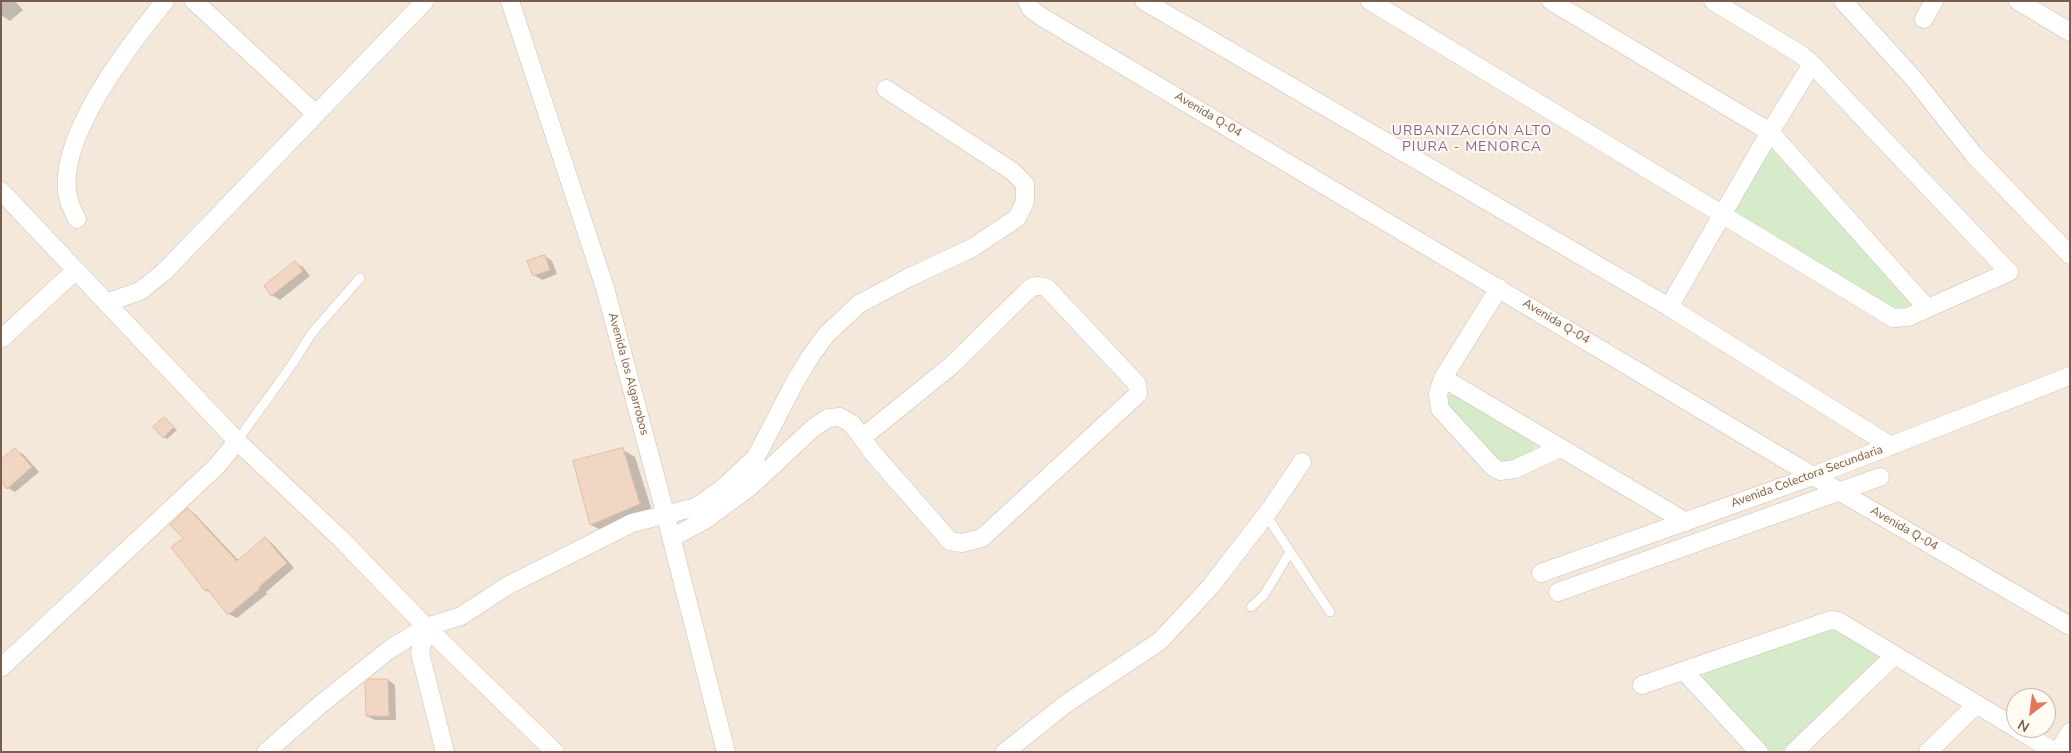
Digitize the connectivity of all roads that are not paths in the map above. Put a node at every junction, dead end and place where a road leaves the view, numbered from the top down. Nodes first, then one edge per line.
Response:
1 (165, 1) edge
2 (194, 1) edge
3 (425, 1) edge
4 (510, 1) edge
5 (1027, 1) edge
6 (1144, 1) edge
7 (1370, 1) edge
8 (1551, 1) edge
9 (1713, 1) edge
10 (1844, 1) edge
11 (1934, 1) edge
12 (2018, 1) edge
13 (1924, 19) dead end
14 (2070, 32) edge
15 (1812, 64) junction
16 (886, 89) dead end
17 (316, 114) junction
18 (1770, 132) junction
19 (1, 191) edge
20 (1723, 214) junction
21 (77, 219) dead end
22 (2070, 255) edge
23 (75, 271) junction
24 (360, 278) dead end
25 (1499, 288) junction
26 (106, 303) junction
27 (1668, 307) junction
28 (1927, 308) junction
29 (1, 339) edge
30 (2070, 376) edge
31 (1443, 378) junction
32 (863, 437) junction
33 (238, 441) junction
34 (1891, 446) junction
35 (1560, 448) junction
36 (1302, 462) dead end
37 (1813, 476) junction
38 (1880, 477) dead end
39 (1840, 492) junction
40 (666, 515) junction
41 (1266, 515) junction
42 (1686, 522) junction
43 (671, 538) junction
44 (1290, 552) junction
45 (1541, 573) dead end
46 (1558, 592) dead end
47 (1251, 607) dead end
48 (1330, 612) dead end
49 (2070, 626) edge
50 (426, 627) junction
51 (1895, 655) junction
52 (1, 668) edge
53 (1684, 671) junction
54 (1642, 685) dead end
55 (1977, 704) junction
56 (2006, 722) edge
57 (534, 732) junction
58 (2070, 732) edge
59 (2033, 738) edge
60 (266, 752) edge
61 (445, 752) edge
62 (538, 752) edge
63 (555, 752) edge
64 (726, 752) edge
65 (1005, 752) edge
66 (1759, 752) edge
67 (1794, 752) edge
68 (1928, 752) edge
69 (2057, 752) edge

1 - 21 street
2 - 17 street
3 - 17 street
4 - 40 street, Avenida los Algarrobos
5 - 25 street, Avenida Q-04
6 - 27 street
7 - 20 street
8 - 18 street
9 - 15 street
10 - 22 street
11 - 13 street
12 - 14 street
15 - 18 street
15 - 28 street
16 - 40 street
17 - 26 street
18 - 20 street
18 - 28 street
19 - 23 street
20 - 27 street
20 - 28 street
23 - 26 street
23 - 29 street
24 - 33 lane
25 - 31 street
25 - 37 street, Avenida Q-04
26 - 33 street
27 - 34 street
30 - 34 street, Avenida Colectora Secundaria
31 - 35 street
31 - 35 street
32 - 32 street
32 - 43 street
33 - 50 street
33 - 52 street
34 - 37 street, Avenida Colectora Secundaria
35 - 42 street
36 - 41 street
37 - 39 street, Avenida Q-04
37 - 42 street, Avenida Colectora Secundaria
38 - 39 street, Avenida Colectora Secundaria
39 - 46 street, Avenida Colectora Secundaria
39 - 49 street, Avenida Q-04
40 - 43 street, Avenida los Algarrobos
40 - 50 street
41 - 44 lane
41 - 65 street
42 - 45 street, Avenida Colectora Secundaria
43 - 64 street, Avenida los Algarrobos
44 - 47 lane
44 - 48 lane
50 - 57 street
50 - 60 street
50 - 61 street
51 - 53 street
51 - 55 street
51 - 67 street
53 - 54 street
53 - 66 street
55 - 56 street
55 - 68 street
57 - 62 street
57 - 63 street
58 - 69 street
59 - 69 street

